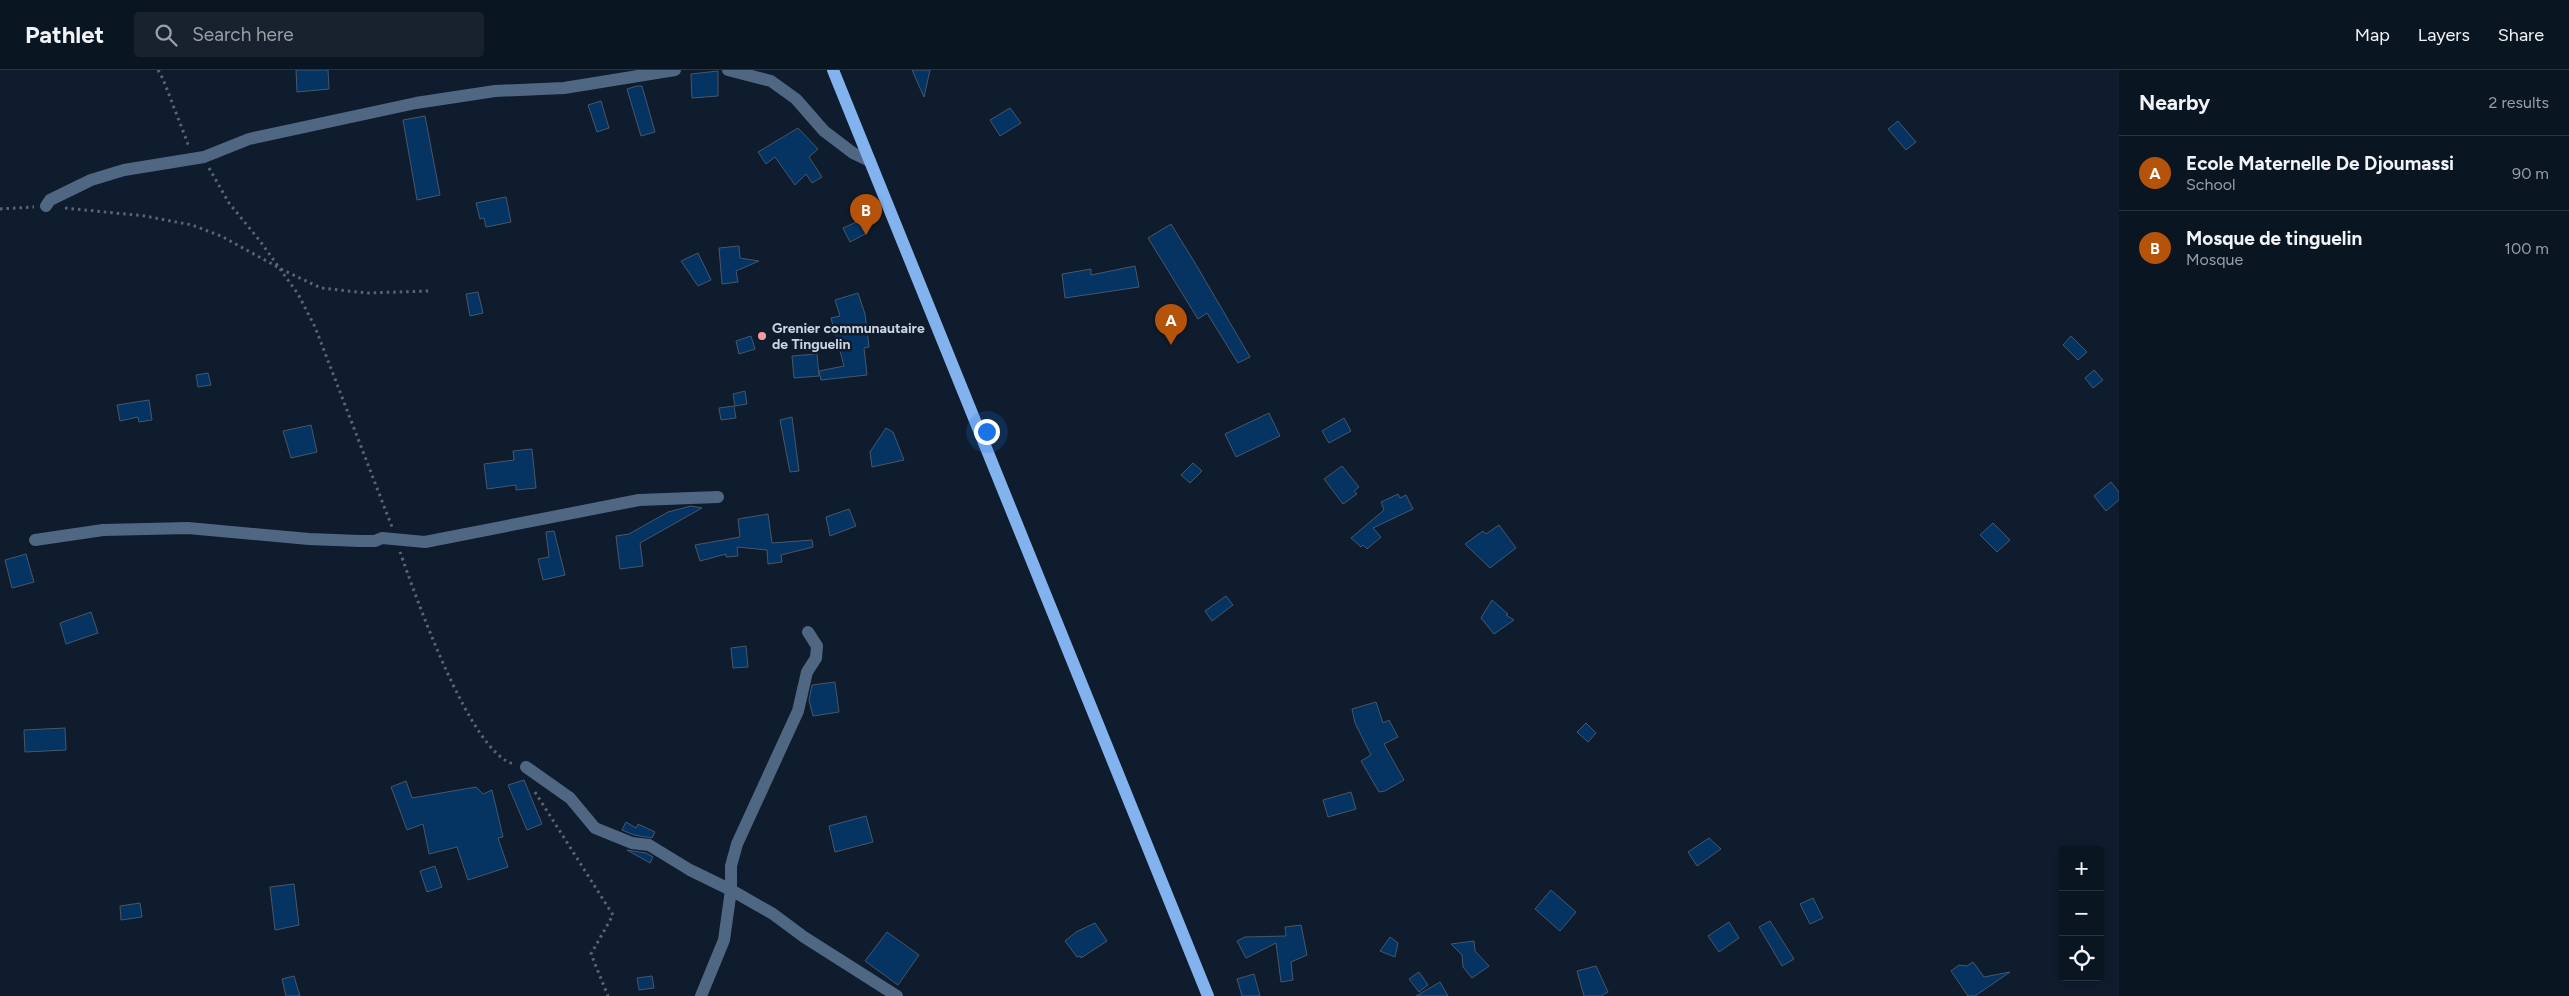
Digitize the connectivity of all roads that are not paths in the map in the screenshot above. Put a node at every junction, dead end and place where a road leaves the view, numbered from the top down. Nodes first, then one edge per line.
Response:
1 (675, 70) edge
2 (728, 70) edge
3 (833, 70) edge
4 (870, 161) junction
5 (46, 206) road end
6 (718, 497) dead end
7 (35, 540) dead end
8 (808, 632) dead end
9 (526, 767) road end
10 (731, 890) junction
11 (701, 996) edge
12 (898, 996) edge
13 (1208, 996) edge

1 - 5 street
2 - 4 street
3 - 4 main road
4 - 13 main road
6 - 7 street
8 - 10 street
9 - 10 street
10 - 11 street
10 - 12 street

